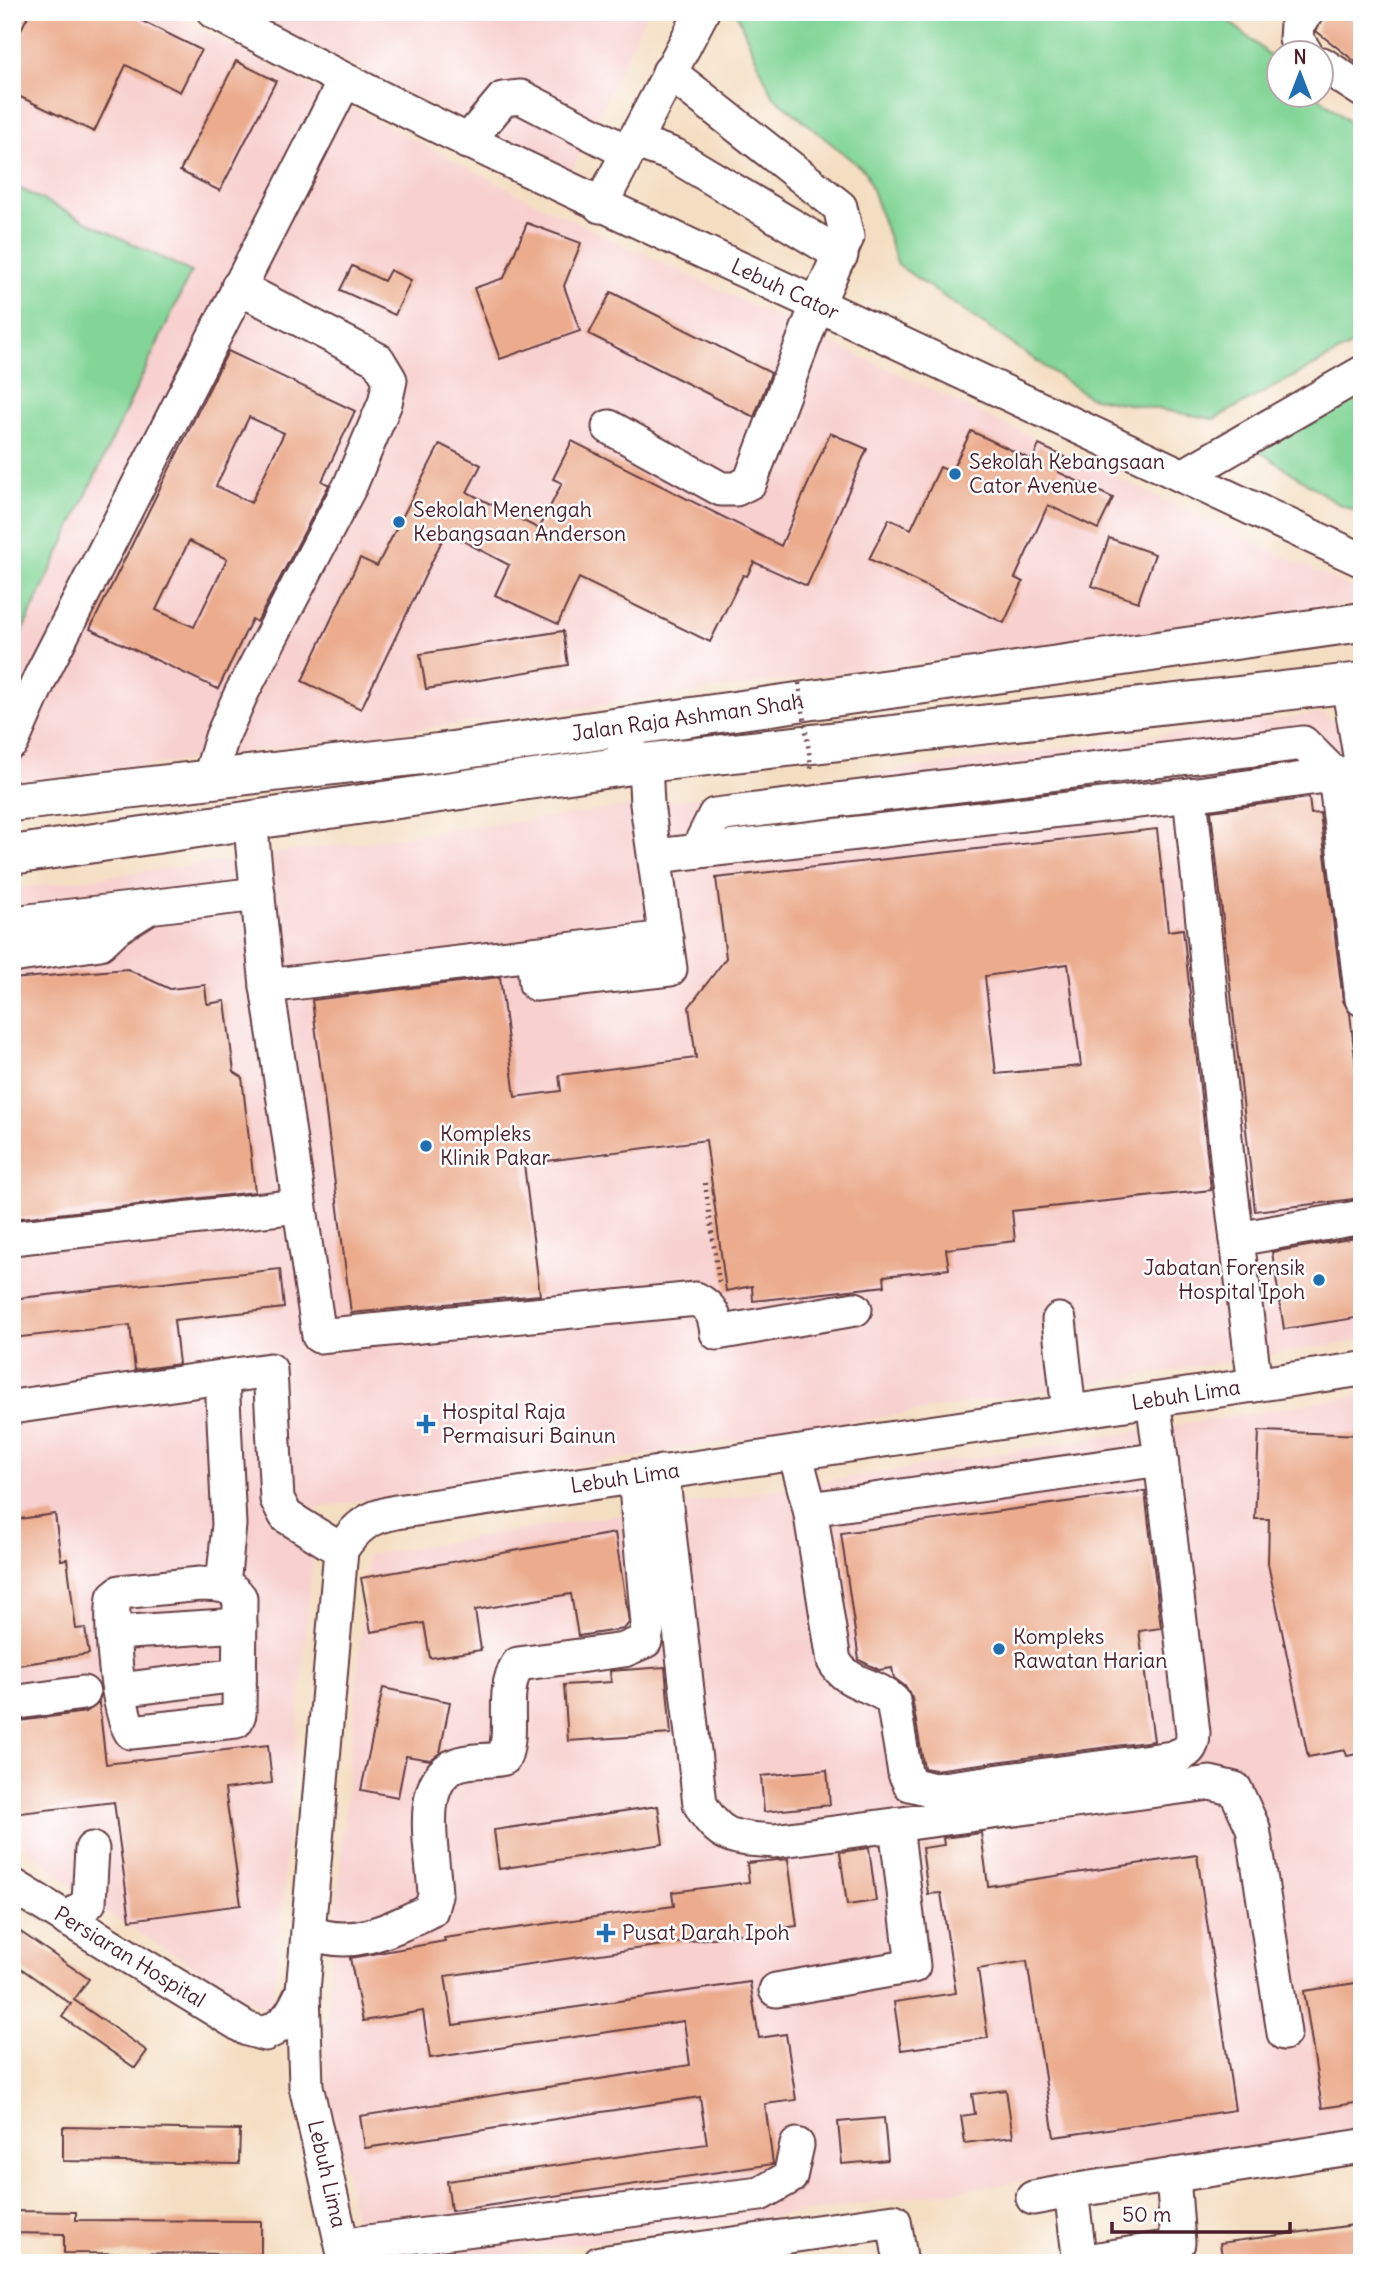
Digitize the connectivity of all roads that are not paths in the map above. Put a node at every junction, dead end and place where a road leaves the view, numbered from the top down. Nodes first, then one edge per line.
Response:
1 (214, 12) edge
2 (702, 12) edge
3 (1307, 12) edge
4 (1296, 38) edge
5 (669, 72) junction
6 (1336, 74) edge
7 (344, 82) junction
8 (1362, 90) edge
9 (467, 142) junction
10 (631, 146) junction
11 (600, 206) junction
12 (841, 256) junction
13 (237, 287) junction
14 (817, 305) junction
15 (1362, 373) edge
16 (609, 427) dead end
17 (1183, 476) junction
18 (1362, 560) edge
19 (1362, 622) edge
20 (1355, 683) edge
21 (12, 741) edge
22 (438, 753) junction
23 (645, 763) junction
24 (1350, 775) edge
25 (210, 777) junction
26 (1190, 795) junction
27 (12, 802) edge
28 (250, 819) junction
29 (697, 852) junction
30 (12, 855) edge
31 (656, 856) junction
32 (258, 894) junction
33 (148, 907) junction
34 (12, 923) edge
35 (12, 956) edge
36 (267, 986) junction
37 (1362, 999) edge
38 (299, 1206) junction
39 (1362, 1217) edge
40 (12, 1238) edge
41 (1237, 1238) junction
42 (855, 1309) dead end
43 (1059, 1320) dead end
44 (1362, 1369) edge
45 (222, 1377) junction
46 (1255, 1385) junction
47 (1153, 1400) junction
48 (12, 1408) edge
49 (1069, 1412) junction
50 (796, 1453) junction
51 (1161, 1459) junction
52 (648, 1474) junction
53 (810, 1509) junction
54 (341, 1550) junction
55 (223, 1585) junction
56 (240, 1625) junction
57 (114, 1633) junction
58 (239, 1678) junction
59 (119, 1690) junction
60 (83, 1693) dead end
61 (12, 1703) edge
62 (896, 1825) junction
63 (92, 1849) dead end
64 (12, 1885) edge
65 (68, 1920) junction
66 (308, 1931) junction
67 (776, 1990) dead end
68 (303, 1991) junction
69 (256, 2031) junction
70 (1284, 2033) dead end
71 (306, 2086) junction
72 (797, 2145) dead end
73 (1362, 2146) edge
74 (1173, 2175) junction
75 (1071, 2191) junction
76 (1033, 2198) dead end
77 (345, 2254) edge
78 (1080, 2262) edge
79 (600, 2263) edge
80 (901, 2263) edge

1 - 7 street, Lebuh Cator
2 - 5 street
3 - 4 street
5 - 10 street
5 - 12 street
6 - 8 street
7 - 9 street, Lebuh Cator
7 - 13 street
9 - 10 street
9 - 11 street, Lebuh Cator
10 - 11 street
10 - 12 street
11 - 14 street, Lebuh Cator
12 - 14 street
13 - 21 street
13 - 25 street
14 - 16 street
14 - 17 street, Lebuh Cator
15 - 17 street
17 - 18 street, Lebuh Cator
19 - 22 main road, Jalan Raja Ashman Shah
20 - 23 main road, Jalan Raja Ashman Shah
20 - 24 street
22 - 23 street
22 - 25 main road, Jalan Raja Ashman Shah
23 - 28 main road, Jalan Raja Ashman Shah
23 - 31 street
24 - 26 street
24 - 29 street
24 - 37 street
25 - 27 main road, Jalan Raja Ashman Shah
26 - 29 street
26 - 41 street
28 - 30 main road, Jalan Raja Ashman Shah
28 - 32 street
29 - 31 street
31 - 36 street
32 - 33 street
32 - 36 street
33 - 34 street
33 - 35 street
36 - 38 street
38 - 40 street
38 - 42 street
39 - 41 street
41 - 46 street
43 - 49 street
44 - 46 street, Lebuh Lima
45 - 48 street
45 - 54 street
45 - 55 street
46 - 47 street, Lebuh Lima
47 - 49 street, Lebuh Lima
47 - 51 street
49 - 50 street, Lebuh Lima
50 - 52 street, Lebuh Lima
50 - 53 street
51 - 53 street
51 - 53 street
52 - 54 street, Lebuh Lima
52 - 62 street
52 - 66 street
54 - 66 street, Lebuh Lima
55 - 56 street
55 - 57 street
56 - 57 street
56 - 58 street
57 - 59 street
58 - 59 street
58 - 59 street
60 - 61 street
62 - 67 street
62 - 70 street
63 - 65 street
64 - 65 street, Persiaran Hospital
65 - 69 street, Persiaran Hospital
66 - 68 street, Lebuh Lima
68 - 69 street, Lebuh Lima
68 - 71 street, Lebuh Lima
69 - 71 street, Lebuh Lima
71 - 77 street, Lebuh Lima
72 - 77 street
73 - 74 street
74 - 75 street
74 - 78 street
75 - 76 street
75 - 78 street
79 - 80 street

